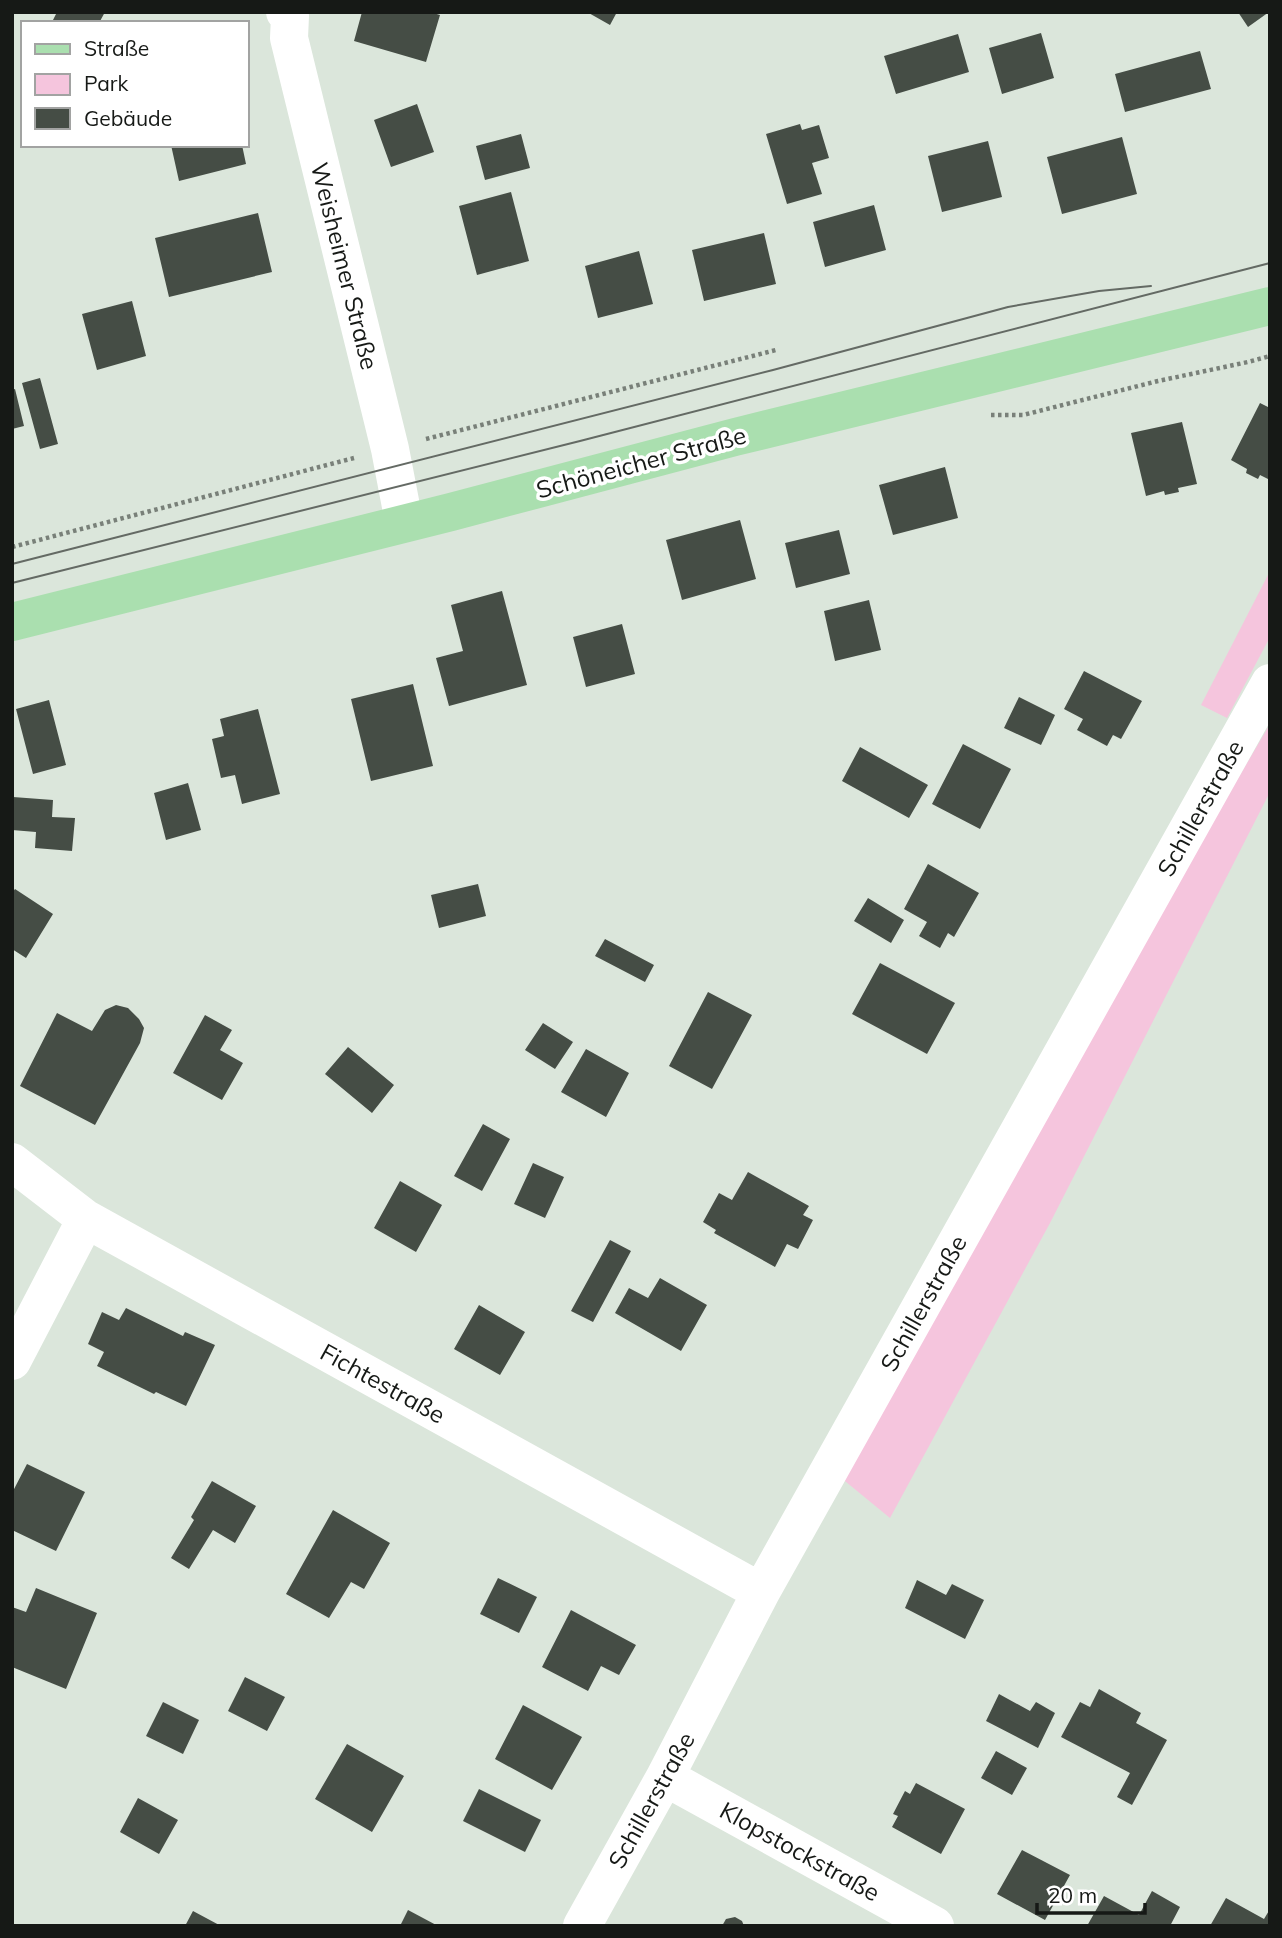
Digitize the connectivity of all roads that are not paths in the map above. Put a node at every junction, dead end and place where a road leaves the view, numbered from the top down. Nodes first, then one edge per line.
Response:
1 (289, 14) edge
2 (1270, 306) edge
3 (404, 522) junction
4 (12, 622) edge
5 (1270, 683) edge
6 (12, 1162) edge
7 (86, 1219) junction
8 (12, 1361) edge
9 (761, 1592) junction
10 (665, 1777) junction
11 (582, 1926) edge
12 (935, 1926) edge

1 - 3 street, Weisheimer Straße
2 - 3 main road, Schöneicher Straße
3 - 4 main road, Schöneicher Straße
5 - 9 street, Schillerstraße
6 - 7 street, Fichtestraße
7 - 8 street
7 - 9 street, Fichtestraße
9 - 10 street, Schillerstraße
10 - 11 street, Schillerstraße
10 - 12 street, Klopstockstraße

